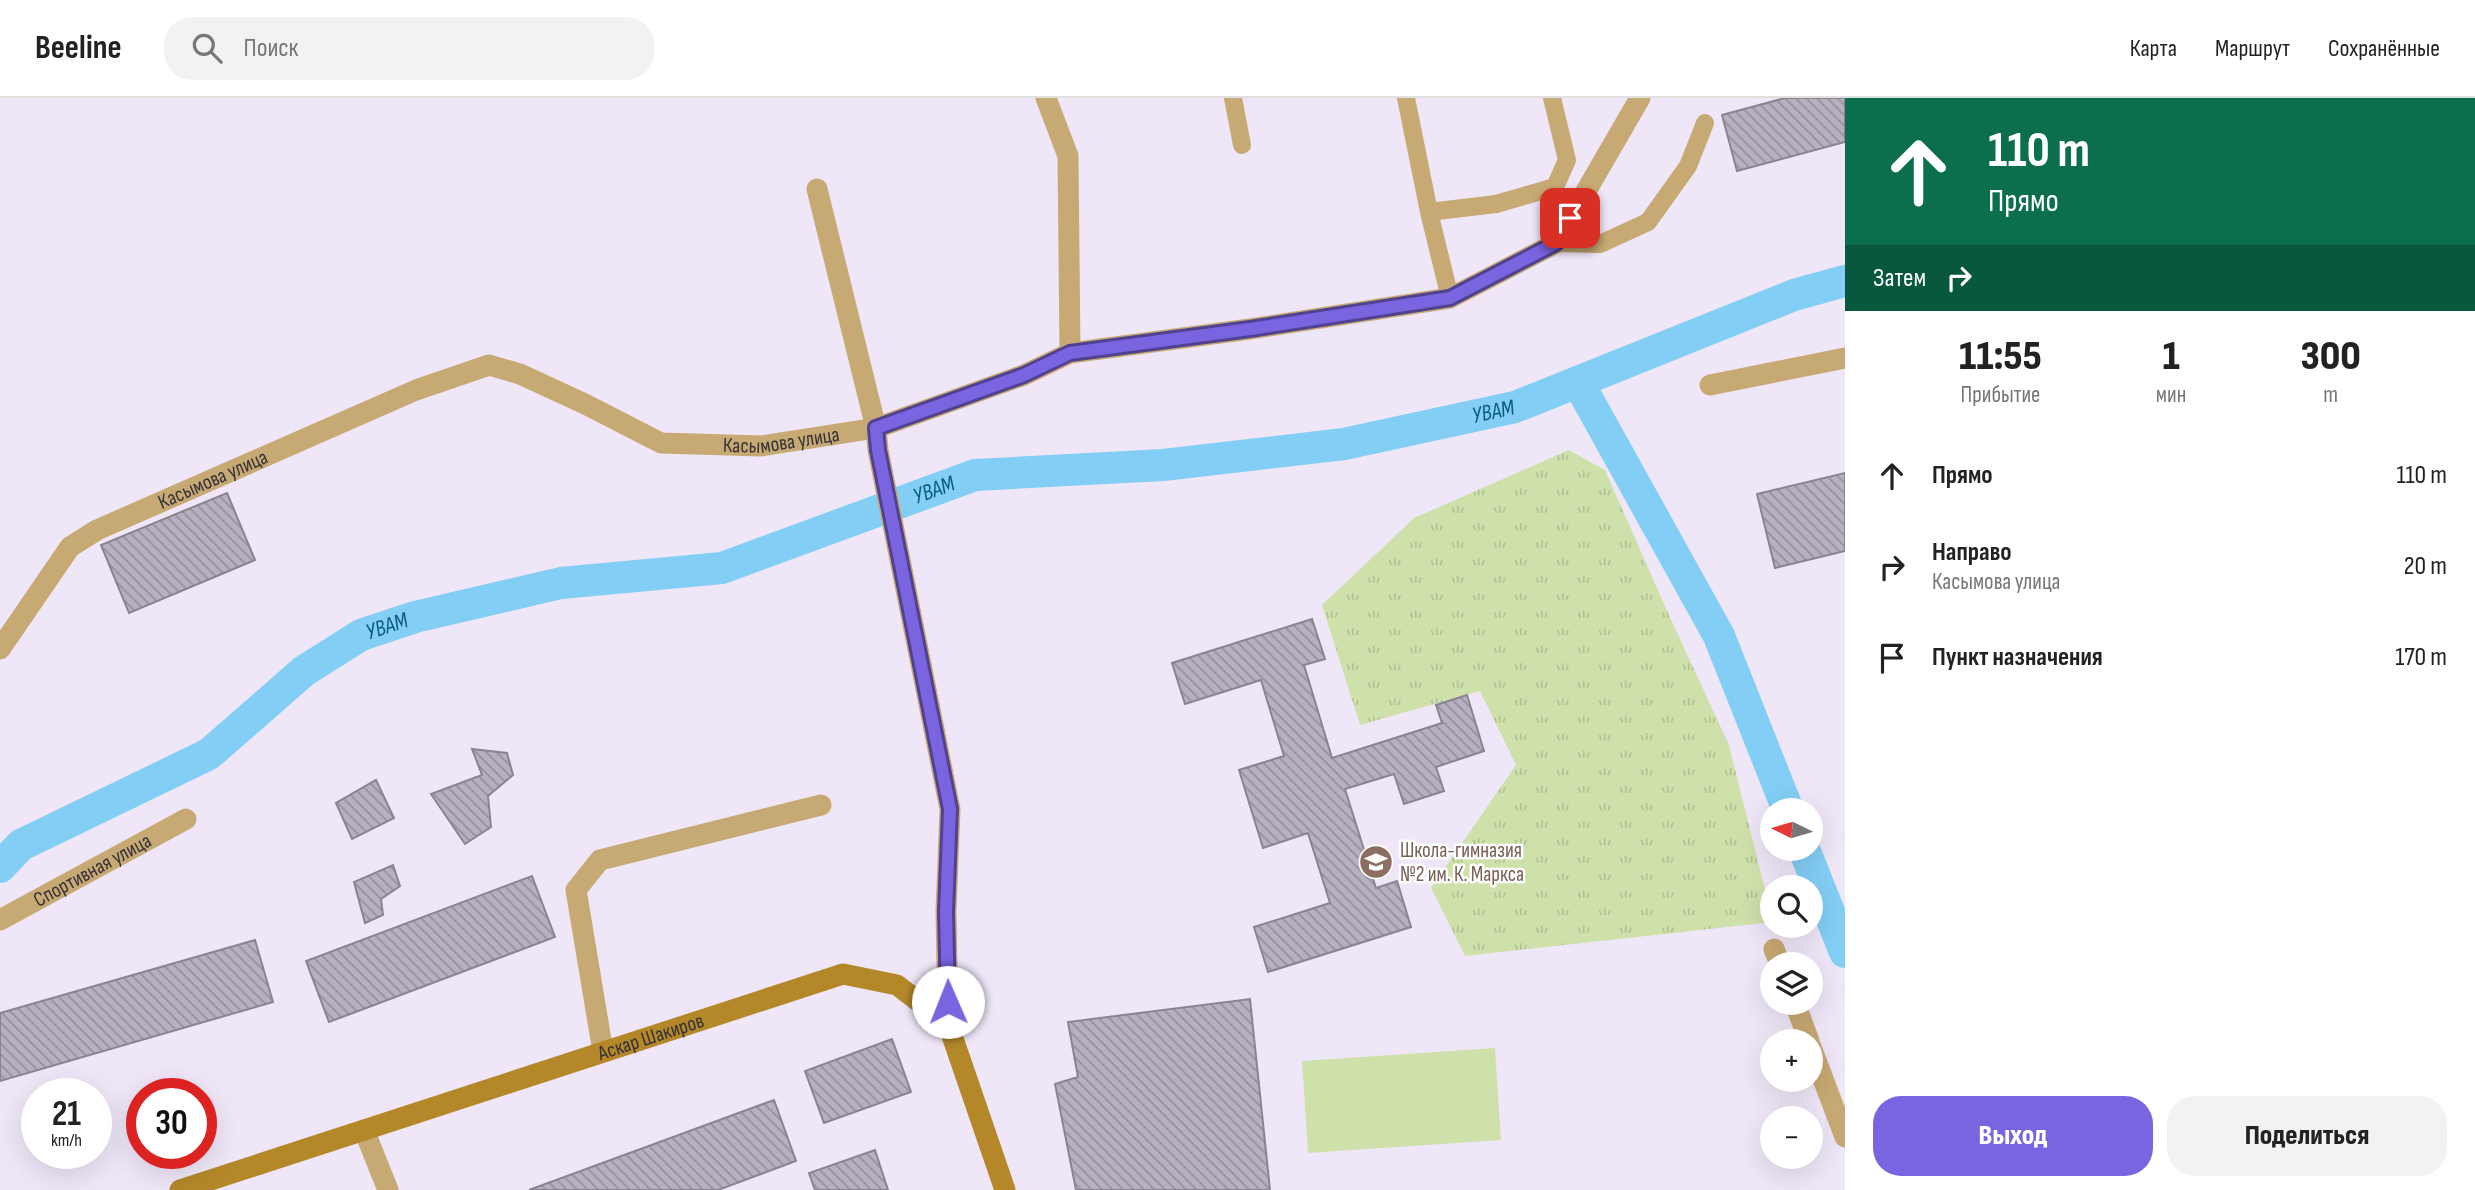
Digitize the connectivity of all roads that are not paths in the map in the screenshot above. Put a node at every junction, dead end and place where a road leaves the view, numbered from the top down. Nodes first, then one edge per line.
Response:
1 (1046, 98) edge
2 (1233, 98) edge
3 (1406, 98) edge
4 (1552, 98) edge
5 (1640, 98) edge
6 (1705, 123) dead end
7 (1242, 145) dead end
8 (817, 189) dead end
9 (1429, 212) junction
10 (1556, 243) junction
11 (1450, 298) junction
12 (1070, 353) junction
13 (1845, 359) edge
14 (1710, 385) dead end
15 (876, 428) junction
16 (0, 649) edge
17 (821, 805) dead end
18 (186, 819) dead end
19 (0, 920) edge
20 (948, 1024) junction
21 (603, 1052) junction
22 (1823, 1079) edge
23 (364, 1130) junction
24 (1845, 1137) edge
25 (180, 1190) edge
26 (388, 1190) edge
27 (1005, 1190) edge

1 - 12 street
2 - 7 lane
3 - 9 lane
4 - 9 lane
5 - 10 street
6 - 10 lane
8 - 15 street
9 - 11 lane
10 - 11 street, Касымова улица
11 - 12 street, Касымова улица
12 - 15 street, Касымова улица
13 - 14 street
15 - 16 street, Касымова улица
15 - 20 street
17 - 21 street
18 - 19 street, Спортивная улица
20 - 21 main road, Аскар Шакиров
20 - 27 main road
21 - 23 main road, Аскар Шакиров
22 - 24 street
23 - 25 main road, Аскар Шакиров
23 - 26 street

